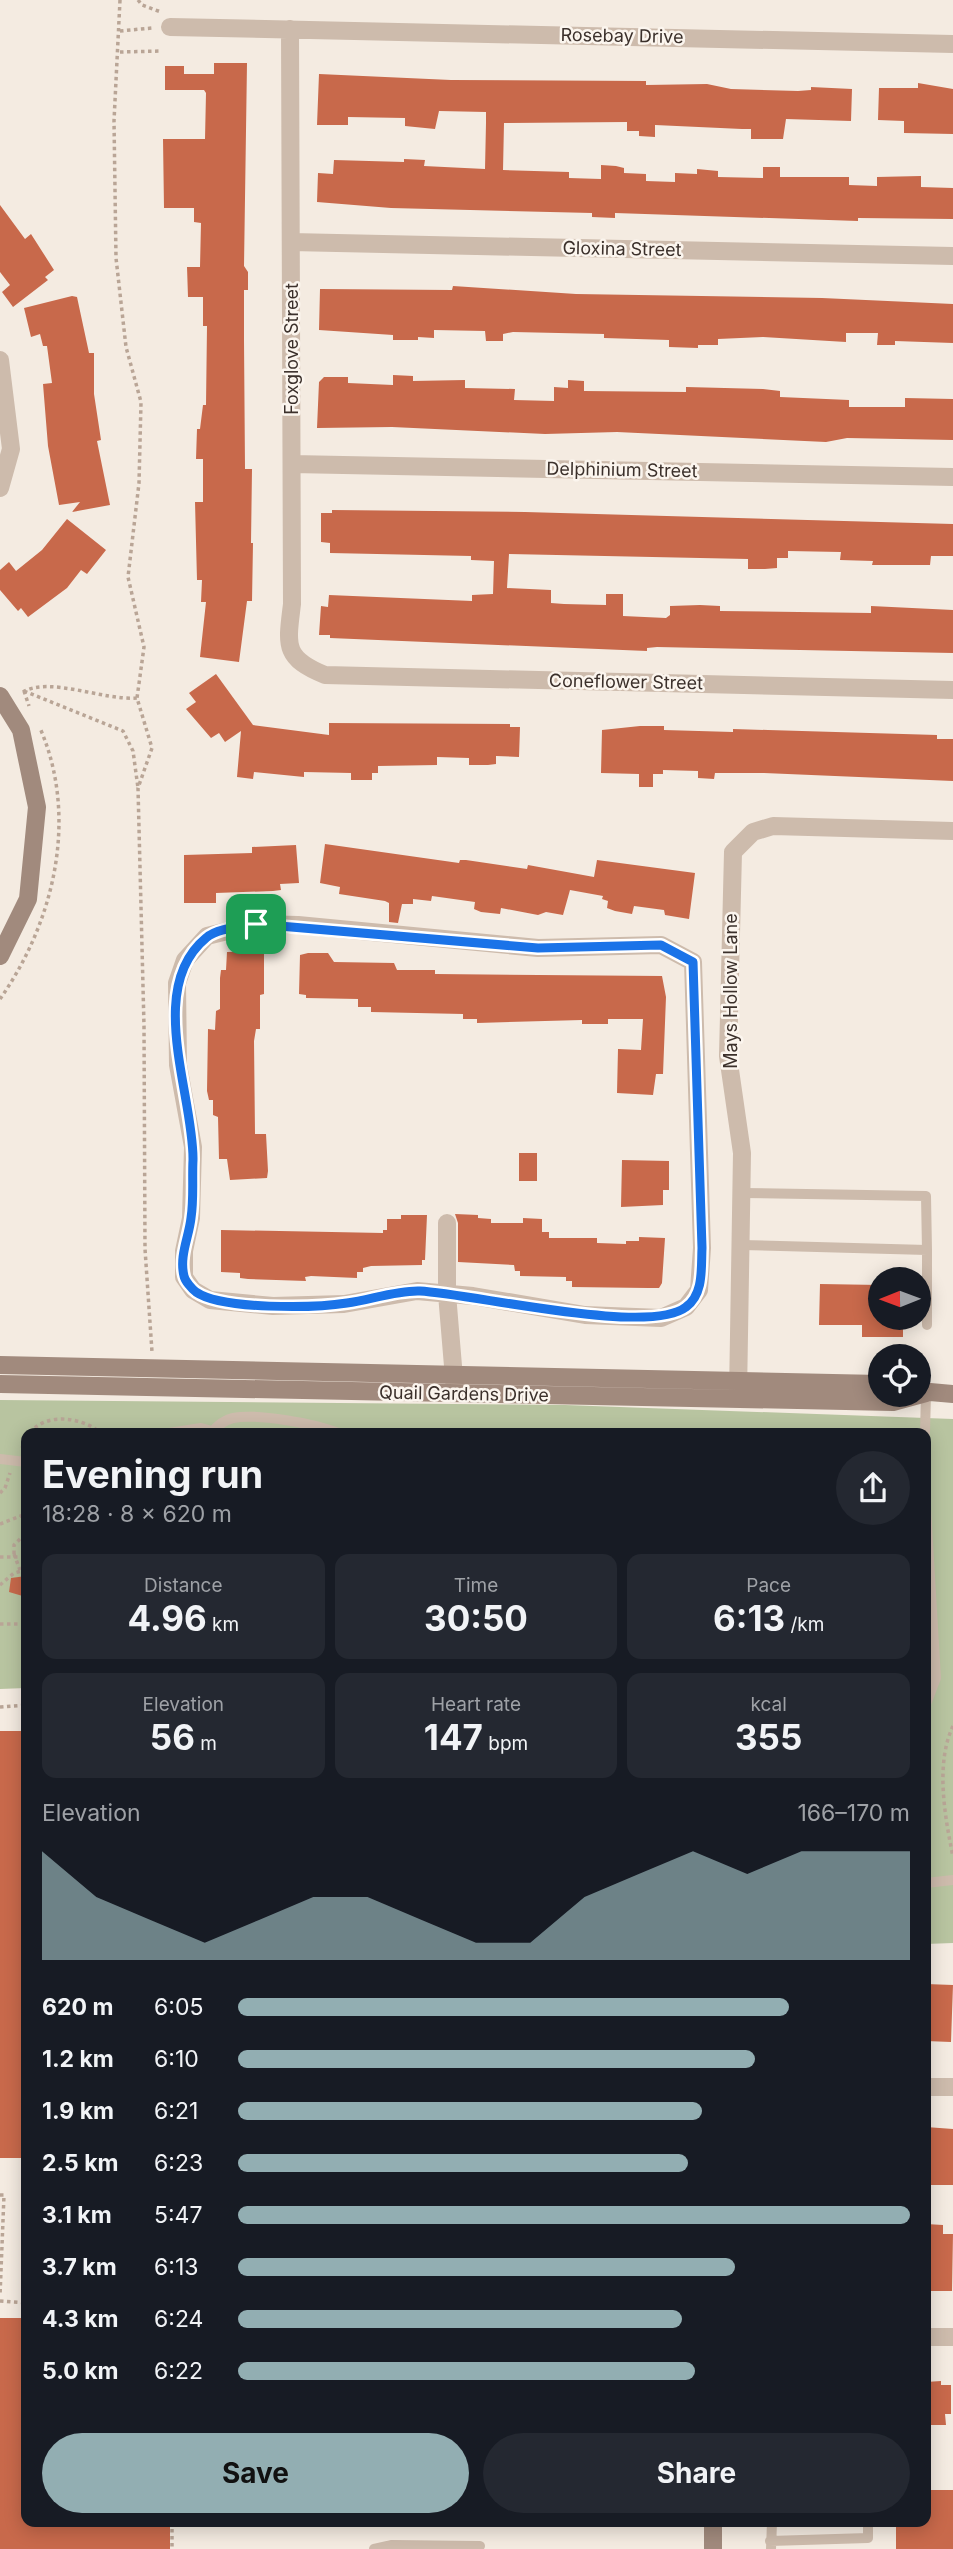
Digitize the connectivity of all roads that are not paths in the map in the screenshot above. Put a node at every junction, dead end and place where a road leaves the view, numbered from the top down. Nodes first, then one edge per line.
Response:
1 (166, 20) road end
2 (290, 29) junction
3 (953, 44) edge
4 (291, 242) junction
5 (953, 256) edge
6 (0, 360) edge
7 (292, 464) junction
8 (953, 477) edge
9 (0, 488) edge
10 (301, 666) joint
11 (953, 690) edge
12 (3, 700) edge
13 (953, 831) edge
14 (0, 956) edge
15 (742, 1193) junction
16 (447, 1223) dead end
17 (741, 1245) junction
18 (927, 1250) junction
19 (927, 1267) edge
20 (447, 1294) junction
21 (0, 1365) edge
22 (455, 1374) junction
23 (739, 1380) junction
24 (0, 1384) edge
25 (868, 1384) edge
26 (455, 1393) junction
27 (931, 1393) edge
28 (953, 1394) edge
29 (738, 1400) junction
30 (868, 1402) edge
31 (923, 1407) edge
32 (218, 1428) edge
33 (318, 1428) edge
34 (925, 1428) edge
35 (0, 1459) edge
36 (21, 1461) edge
37 (931, 1594) edge
38 (931, 1691) edge
39 (953, 1880) edge
40 (931, 1882) edge
41 (931, 2087) edge
42 (953, 2087) edge
43 (931, 2337) edge
44 (953, 2337) edge
45 (713, 2527) edge
46 (772, 2527) edge
47 (868, 2527) edge
48 (771, 2545) edge
49 (480, 2546) dead end
50 (374, 2549) edge
51 (713, 2549) edge

1 - 2 street, Rosebay Drive
2 - 3 street, Rosebay Drive
2 - 4 street, Foxglove Street
4 - 5 street, Gloxina Street
4 - 7 street, Foxglove Street
6 - 9 street
7 - 8 street, Delphinium Street
7 - 10 street, Foxglove Street
10 - 11 street, Coneflower Street
12 - 14 main road
13 - 15 street, Mays Hollow Lane
15 - 17 street, Mays Hollow Lane
15 - 18 lane
16 - 20 street
17 - 18 lane
17 - 23 street, Mays Hollow Lane
18 - 19 lane
20 - 20 street
20 - 22 street
21 - 22 main road, Quail Gardens Drive
22 - 23 main road, Quail Gardens Drive
22 - 26 street
23 - 25 main road, Quail Gardens Drive
23 - 29 street, Mays Hollow Lane
24 - 26 main road, Quail Gardens Drive
26 - 29 main road, Quail Gardens Drive
27 - 28 main road, Quail Gardens Drive
29 - 30 main road, Quail Gardens Drive
31 - 34 lane
32 - 33 lane
35 - 36 lane
37 - 38 lane
39 - 40 lane
41 - 42 street
43 - 44 street
45 - 51 main road
46 - 48 lane
47 - 48 lane
49 - 50 lane

